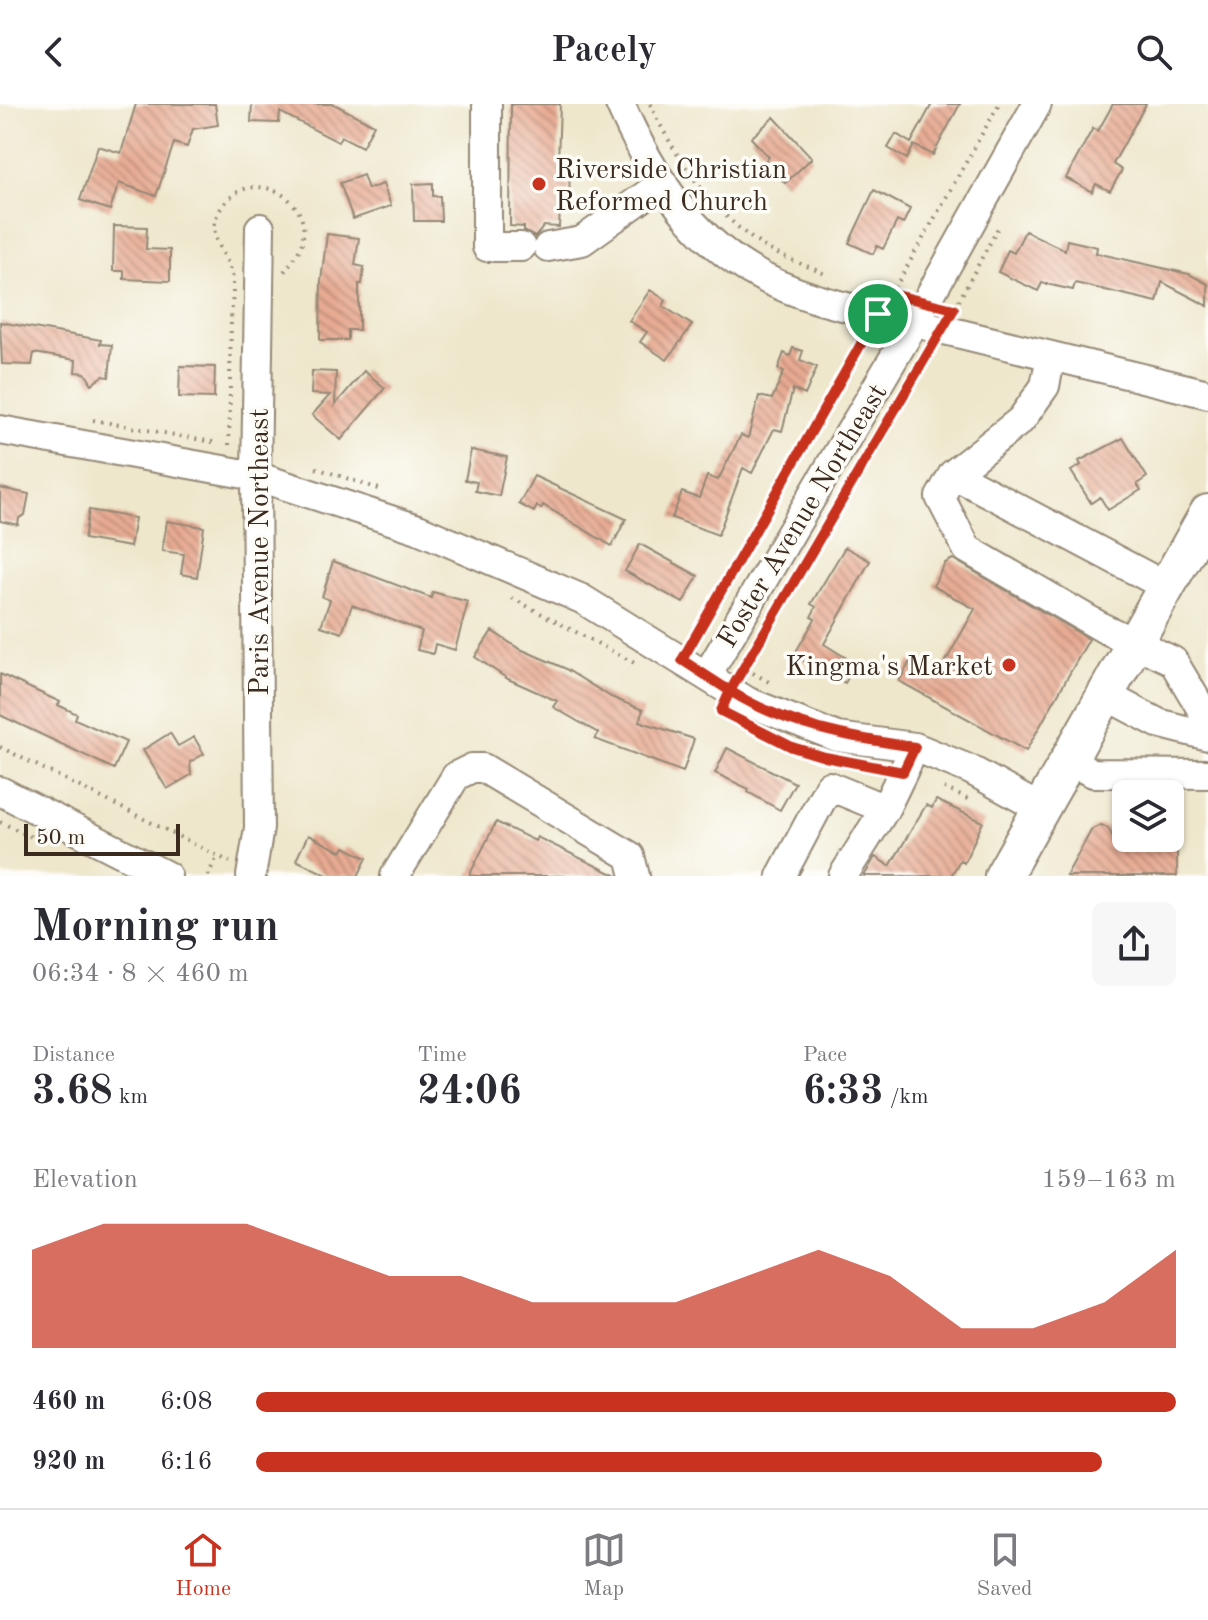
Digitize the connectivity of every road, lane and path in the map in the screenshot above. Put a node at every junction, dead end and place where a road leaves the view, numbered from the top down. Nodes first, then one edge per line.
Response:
1 (487, 104) edge
2 (620, 104) edge
3 (650, 104) edge
4 (999, 104) edge
5 (1037, 104) edge
6 (663, 183) junction
7 (1006, 213) dead end
8 (260, 228) dead end
9 (828, 275) dead end
10 (883, 300) junction
11 (920, 312) junction
12 (969, 313) dead end
13 (949, 319) junction
14 (1051, 356) junction
15 (1208, 394) edge
16 (0, 430) edge
17 (953, 474) junction
18 (256, 476) junction
19 (1208, 513) edge
20 (1167, 587) junction
21 (509, 597) dead end
22 (1135, 643) junction
23 (682, 660) junction
24 (644, 668) dead end
25 (707, 675) junction
26 (730, 691) junction
27 (1105, 695) junction
28 (1208, 720) edge
29 (1158, 723) junction
30 (1208, 736) edge
31 (0, 747) edge
32 (909, 760) junction
33 (1068, 761) junction
34 (1157, 774) junction
35 (1208, 774) edge
36 (0, 791) edge
37 (978, 804) dead end
38 (885, 809) junction
39 (1041, 809) junction
40 (217, 856) junction
41 (251, 874) edge
42 (167, 876) edge
43 (208, 876) edge
44 (395, 876) edge
45 (635, 876) edge
46 (781, 876) edge
47 (843, 876) edge
48 (1003, 876) edge

1 - 6 street
2 - 6 street
3 - 9 path
4 - 10 path
5 - 11 street, Foster Avenue Northeast
6 - 10 street
7 - 13 path
8 - 18 street, Paris Avenue Northeast
10 - 11 street
10 - 11 path
10 - 23 path
11 - 13 street
11 - 13 path
11 - 25 street, Foster Avenue Northeast
12 - 13 path
13 - 14 street
13 - 26 path
14 - 15 street
14 - 17 street
16 - 18 street
17 - 20 street
17 - 22 street
18 - 23 street
18 - 41 street, Paris Avenue Northeast
19 - 20 main road
20 - 22 main road
21 - 24 path
22 - 27 main road
22 - 28 street
23 - 25 street
25 - 26 street
26 - 32 street
27 - 29 street
27 - 33 main road
29 - 30 street
29 - 34 street
31 - 40 path
32 - 37 path
32 - 38 street
32 - 39 street
33 - 34 street
33 - 39 main road
34 - 35 street
36 - 42 street
38 - 46 street
38 - 47 street
39 - 48 main road
40 - 41 path
40 - 43 path
44 - 45 street

